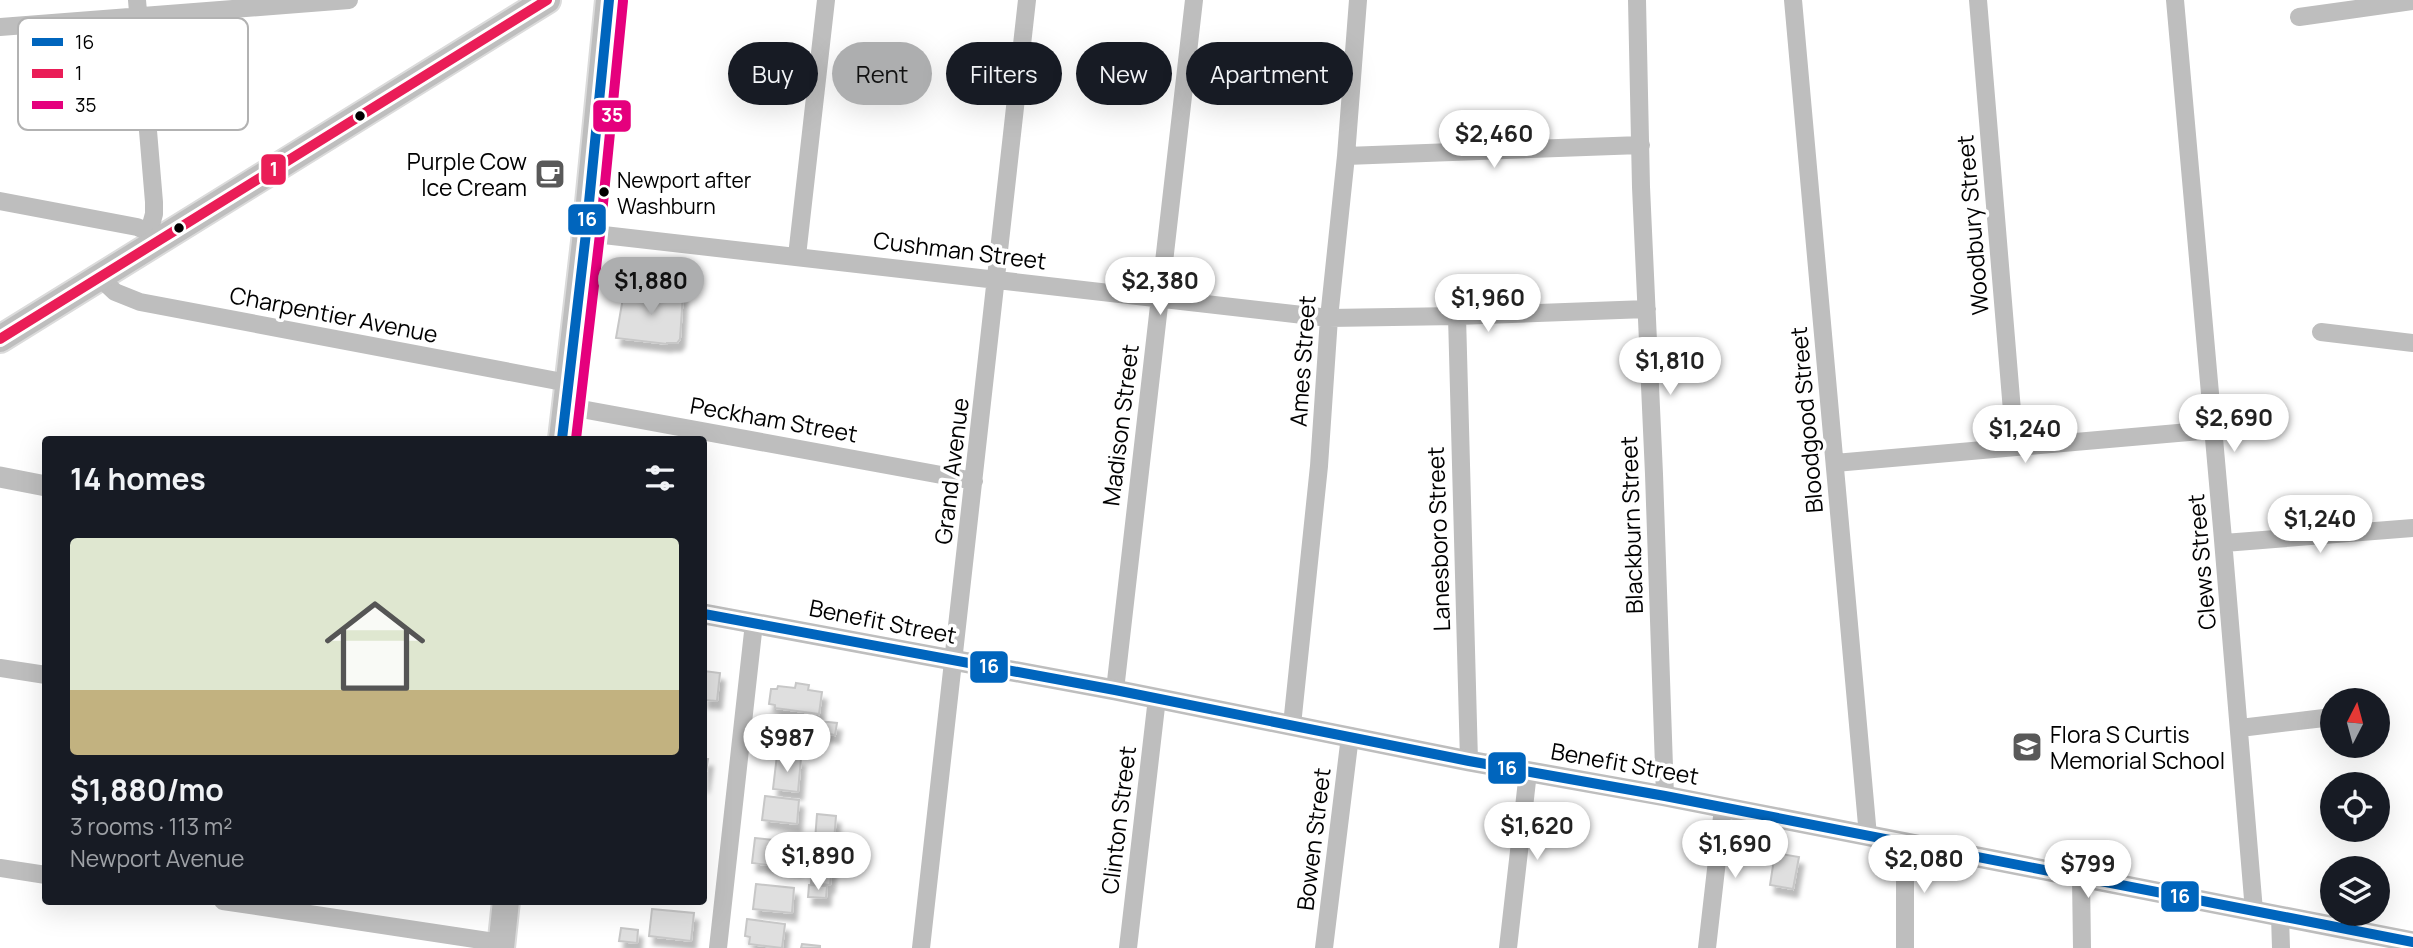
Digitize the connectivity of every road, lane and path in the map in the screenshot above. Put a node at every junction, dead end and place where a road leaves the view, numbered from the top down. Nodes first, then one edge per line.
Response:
1 (349, 0) edge
2 (609, 0) edge
3 (826, 0) edge
4 (1027, 0) edge
5 (1194, 0) edge
6 (1358, 0) edge
7 (1637, 0) edge
8 (1793, 0) edge
9 (1978, 0) edge
10 (2175, 0) edge
11 (2413, 1) edge
12 (537, 2) edge
13 (137, 8) edge
14 (2299, 17) dead end
15 (65, 18) edge
16 (18, 25) edge
17 (0, 27) edge
18 (148, 130) edge
19 (1641, 145) junction
20 (1346, 156) junction
21 (0, 201) edge
22 (586, 233) junction
23 (153, 236) junction
24 (797, 256) junction
25 (99, 277) junction
26 (995, 279) junction
27 (1159, 298) junction
28 (1647, 309) junction
29 (1457, 316) junction
30 (1329, 318) junction
31 (2321, 332) dead end
32 (0, 340) edge
33 (2413, 342) edge
34 (566, 394) junction
35 (2212, 429) junction
36 (562, 436) edge
37 (2015, 447) junction
38 (1835, 463) junction
39 (0, 477) edge
40 (974, 481) junction
41 (42, 485) edge
42 (2413, 528) edge
43 (2224, 543) junction
44 (707, 615) edge
45 (754, 623) junction
46 (953, 661) junction
47 (0, 668) edge
48 (42, 674) edge
49 (1115, 690) junction
50 (1157, 698) junction
51 (2320, 718) edge
52 (1293, 725) junction
53 (2240, 728) junction
54 (1350, 736) junction
55 (1469, 761) junction
56 (1528, 772) junction
57 (1665, 796) junction
58 (1723, 808) junction
59 (1868, 836) junction
60 (1905, 842) junction
61 (0, 868) edge
62 (42, 874) edge
63 (2081, 877) junction
64 (248, 905) edge
65 (506, 905) edge
66 (2254, 911) junction
67 (2280, 916) junction
68 (2413, 942) edge
69 (501, 945) edge
70 (718, 948) edge
71 (921, 948) edge
72 (1128, 948) edge
73 (1324, 948) edge
74 (1508, 948) edge
75 (1707, 948) edge
76 (1905, 948) edge
77 (2082, 948) edge
78 (2281, 948) edge

1 - 13 street
2 - 22 main road
3 - 24 street
4 - 26 street, Grand Avenue
5 - 27 street, Madison Street
6 - 20 street, Ames Street
7 - 19 street, Blackburn Street
8 - 38 street, Bloodgood Street
9 - 37 street, Woodbury Street
10 - 35 street, Clews Street
11 - 14 street
12 - 23 main road
13 - 15 street
16 - 17 street
18 - 23 street
19 - 20 street
19 - 28 street, Blackburn Street
20 - 30 street, Ames Street
21 - 23 street
22 - 24 street, Cushman Street
22 - 34 main road
23 - 25 main road
24 - 26 street, Cushman Street
25 - 32 main road
25 - 34 street, Charpentier Avenue
26 - 27 street, Cushman Street
26 - 40 street, Grand Avenue
27 - 30 street, Cushman Street
27 - 49 street, Madison Street
28 - 29 street, Cushman Street
28 - 57 street, Blackburn Street
29 - 30 street, Cushman Street
29 - 55 street, Lanesboro Street
30 - 52 street, Ames Street
31 - 33 street
34 - 36 main road
34 - 40 street, Peckham Street
35 - 37 street
35 - 43 street, Clews Street
37 - 38 street
38 - 59 street, Bloodgood Street
39 - 41 street
40 - 46 street, Grand Avenue
42 - 43 street
43 - 53 street, Clews Street
44 - 45 street, Benefit Street
45 - 46 street, Benefit Street
45 - 70 street
46 - 49 street, Benefit Street
46 - 71 street, Grand Avenue
47 - 48 street
49 - 50 street, Benefit Street
50 - 52 street, Benefit Street
50 - 72 street, Clinton Street
51 - 53 street
52 - 54 street, Benefit Street
53 - 66 street, Clews Street
54 - 55 street, Benefit Street
54 - 73 street, Bowen Street
55 - 56 street, Benefit Street
56 - 57 street, Benefit Street
56 - 74 street
57 - 58 street, Benefit Street
58 - 59 street, Benefit Street
58 - 75 street
59 - 60 street, Benefit Street
60 - 63 street, Benefit Street
60 - 76 street
61 - 62 street
63 - 66 street, Benefit Street
63 - 77 street
64 - 69 street
65 - 69 main road
66 - 67 street, Benefit Street
67 - 68 street, Benefit Street
67 - 78 street

